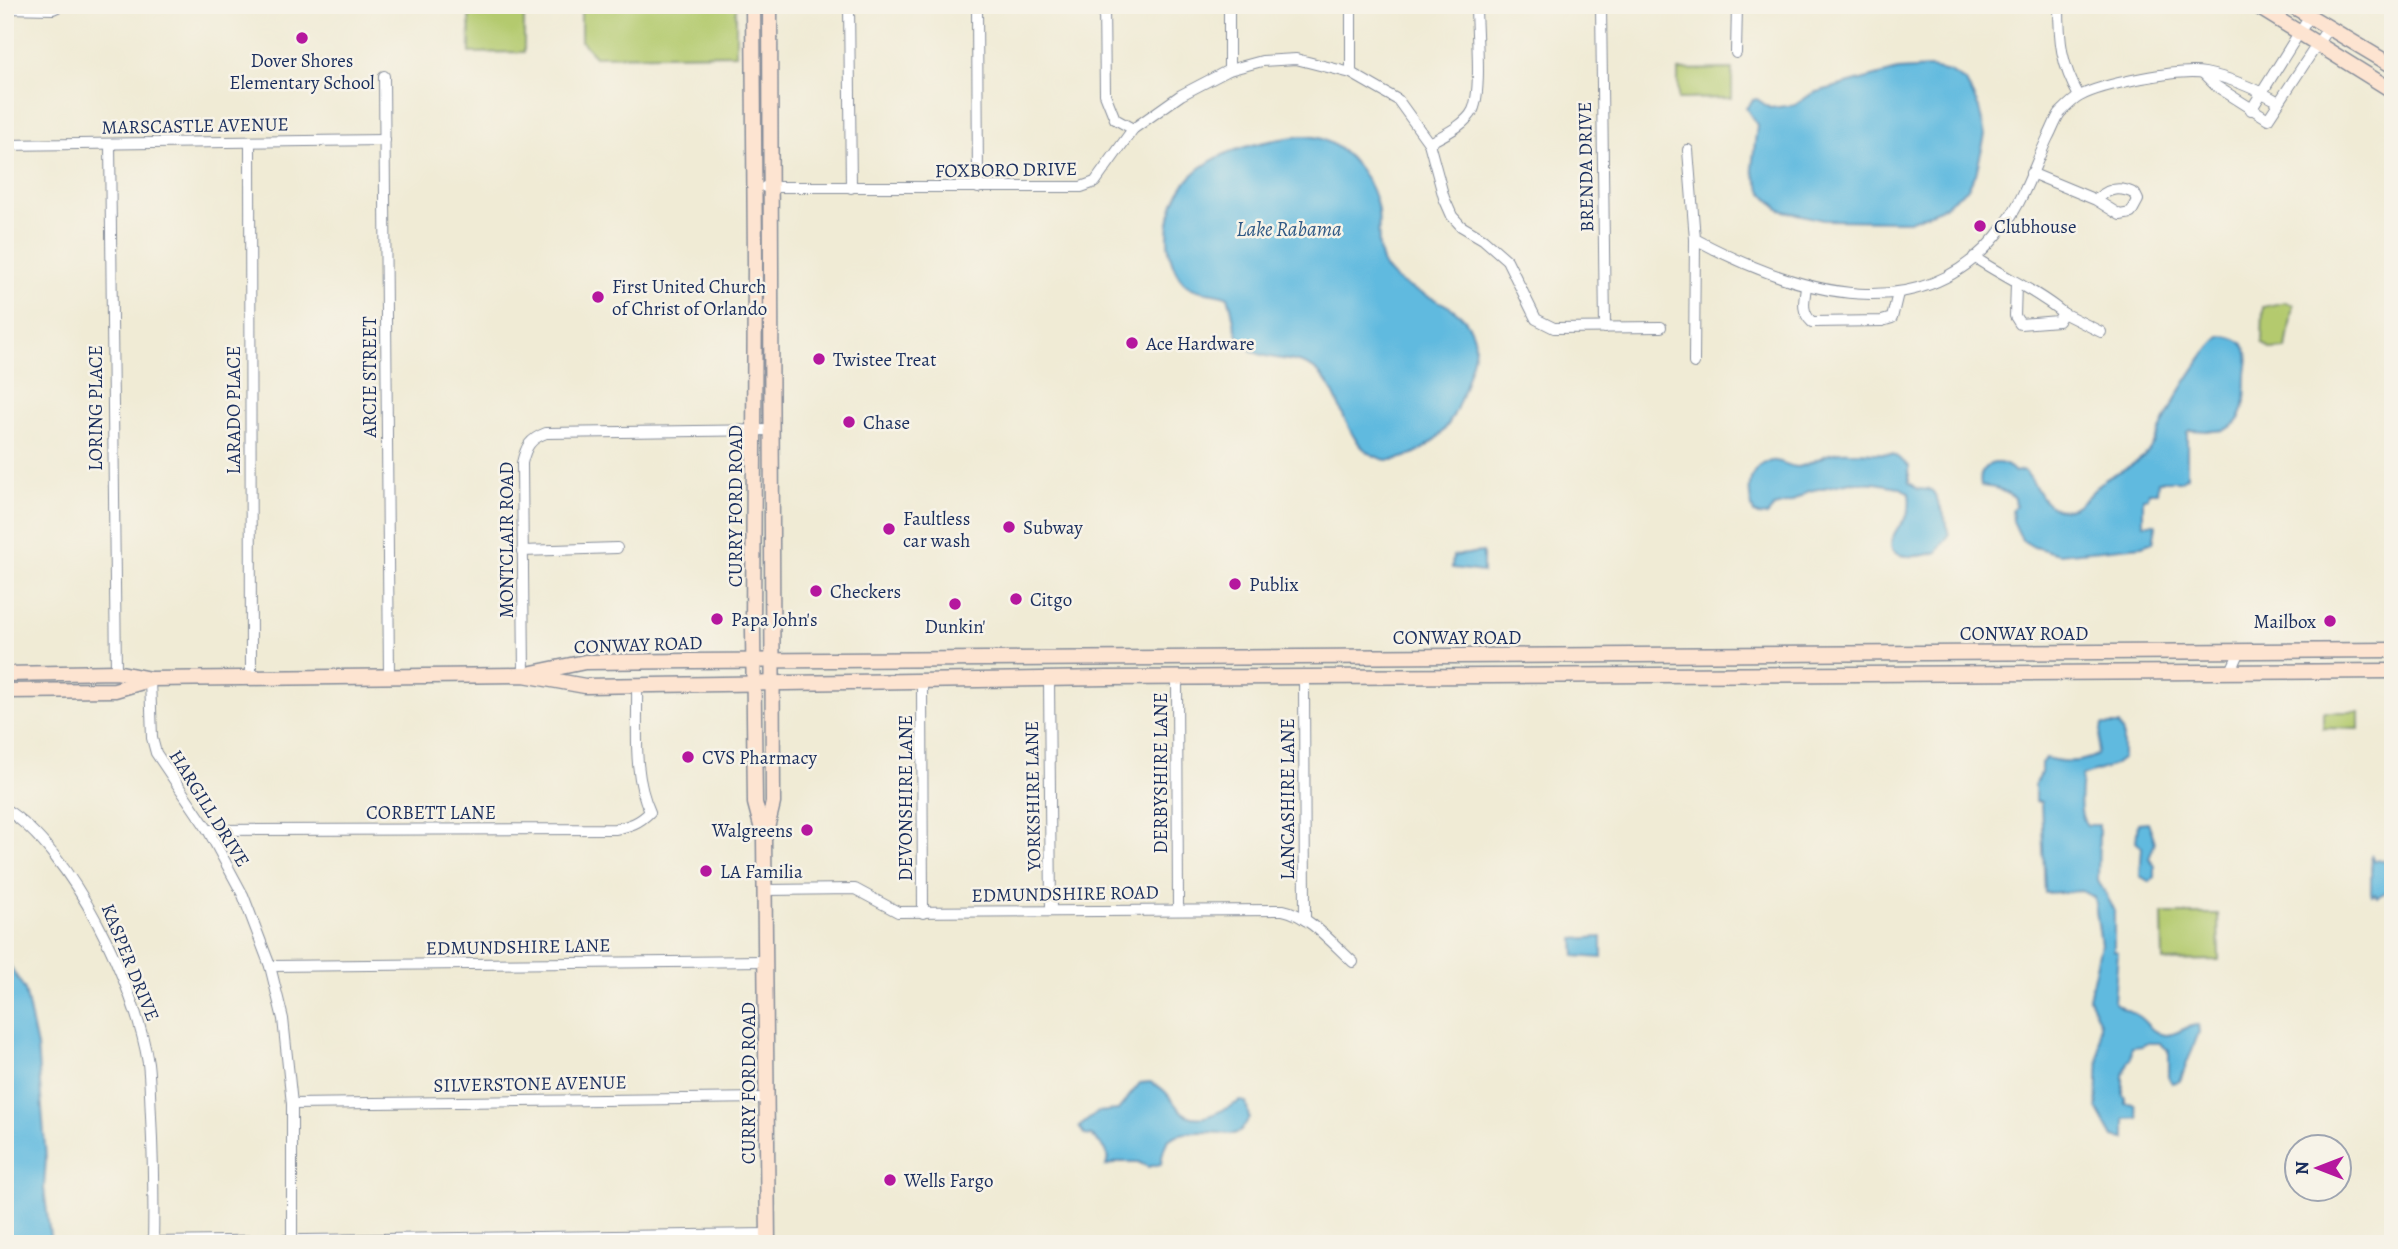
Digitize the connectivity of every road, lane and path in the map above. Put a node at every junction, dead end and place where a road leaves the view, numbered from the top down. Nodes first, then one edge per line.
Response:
1 (62, 5) edge
2 (753, 5) edge
3 (770, 5) edge
4 (849, 5) edge
5 (977, 5) edge
6 (1104, 5) edge
7 (1228, 5) edge
8 (1351, 5) edge
9 (1476, 5) edge
10 (1601, 5) edge
11 (1737, 5) edge
12 (2059, 5) edge
13 (2255, 5) edge
14 (2291, 5) edge
15 (5, 8) edge
16 (2309, 17) junction
17 (2328, 28) junction
18 (2299, 34) junction
19 (2316, 45) junction
20 (1736, 53) dead end
21 (2393, 66) edge
22 (1229, 70) junction
23 (2203, 72) junction
24 (1351, 73) junction
25 (384, 76) dead end
26 (2393, 91) edge
27 (2261, 92) junction
28 (2079, 96) junction
29 (2279, 102) junction
30 (2251, 110) junction
31 (1133, 129) junction
32 (384, 141) junction
33 (250, 142) junction
34 (1429, 143) junction
35 (110, 144) junction
36 (5, 145) edge
37 (1688, 150) dead end
38 (2031, 173) junction
39 (754, 187) junction
40 (772, 187) junction
41 (851, 188) junction
42 (978, 188) junction
43 (2096, 200) dead end
44 (755, 211) junction
45 (772, 211) junction
46 (1695, 239) junction
47 (1974, 257) junction
48 (2016, 283) junction
49 (1806, 287) junction
50 (1898, 293) junction
51 (2063, 313) junction
52 (1661, 327) dead end
53 (1605, 328) junction
54 (2101, 332) dead end
55 (1694, 363) dead end
56 (754, 383) junction
57 (772, 383) junction
58 (754, 430) junction
59 (771, 430) junction
60 (617, 548) dead end
61 (522, 551) junction
62 (2393, 650) edge
63 (2239, 651) junction
64 (2015, 652) junction
65 (1597, 655) junction
66 (1447, 656) junction
67 (1220, 658) junction
68 (1174, 659) junction
69 (754, 660) junction
70 (772, 660) junction
71 (2231, 671) junction
72 (2393, 671) edge
73 (116, 672) junction
74 (1953, 673) junction
75 (5, 674) edge
76 (524, 675) junction
77 (1599, 675) junction
78 (389, 677) junction
79 (1382, 677) junction
80 (251, 678) junction
81 (1107, 678) junction
82 (1304, 678) junction
83 (150, 679) junction
84 (1177, 679) junction
85 (1049, 680) junction
86 (922, 682) junction
87 (754, 684) junction
88 (772, 684) junction
89 (637, 686) junction
90 (5, 691) edge
91 (5, 809) edge
92 (208, 830) junction
93 (764, 837) junction
94 (766, 890) junction
95 (1178, 909) junction
96 (1051, 911) junction
97 (923, 913) junction
98 (1305, 920) junction
99 (766, 961) junction
100 (1353, 962) dead end
101 (270, 966) junction
102 (767, 1098) junction
103 (292, 1104) junction
104 (768, 1239) edge
105 (292, 1241) junction
106 (231, 1242) edge
107 (153, 1243) edge

1 - 15 street
2 - 39 main road, CURRY FORD ROAD
3 - 40 main road, CURRY FORD ROAD
4 - 41 street
5 - 42 street
6 - 31 street
7 - 22 street
8 - 24 street
9 - 34 street
10 - 53 street, BRENDA DRIVE
11 - 20 street
12 - 28 street
13 - 18 main road
14 - 16 main road
16 - 17 main road
16 - 18 street
17 - 19 street
17 - 21 main road
18 - 19 main road
18 - 27 street
19 - 26 main road
19 - 29 street
22 - 24 street, FOXBORO DRIVE
22 - 31 street, FOXBORO DRIVE
23 - 27 street
23 - 28 street
23 - 30 street
24 - 34 street, FOXBORO DRIVE
25 - 32 street, ARCIE STREET
27 - 29 street
27 - 30 street
28 - 38 street
29 - 30 street
31 - 42 street, FOXBORO DRIVE
32 - 33 street, MARSCASTLE AVENUE
32 - 78 street, ARCIE STREET
33 - 35 street, MARSCASTLE AVENUE
33 - 80 street, LARADO PLACE
34 - 53 street, FOXBORO DRIVE
35 - 36 street, MARSCASTLE AVENUE
35 - 73 street, LORING PLACE
37 - 46 street
38 - 43 street
38 - 47 street
39 - 40 street, FOXBORO DRIVE
39 - 44 main road, CURRY FORD ROAD
40 - 41 street, FOXBORO DRIVE
40 - 45 main road, CURRY FORD ROAD
41 - 42 street, FOXBORO DRIVE
44 - 45 street
44 - 56 main road, CURRY FORD ROAD
45 - 57 main road, CURRY FORD ROAD
46 - 49 street
46 - 55 street
47 - 48 street
47 - 50 street
48 - 51 street
48 - 51 street
49 - 50 street
49 - 50 street
51 - 54 street
52 - 53 street, FOXBORO DRIVE
56 - 57 street
56 - 58 main road, CURRY FORD ROAD
57 - 59 main road, CURRY FORD ROAD
58 - 59 street, MONTCLAIR ROAD
58 - 61 street, MONTCLAIR ROAD
58 - 69 main road, CURRY FORD ROAD
59 - 70 main road, CURRY FORD ROAD
60 - 61 street
61 - 76 street, MONTCLAIR ROAD
62 - 63 main road, CONWAY ROAD
63 - 64 main road, CONWAY ROAD
63 - 71 street
64 - 65 main road, CONWAY ROAD
64 - 74 main road
65 - 66 main road, CONWAY ROAD
65 - 77 street
66 - 67 main road, CONWAY ROAD
66 - 79 main road
67 - 68 main road, CONWAY ROAD
67 - 84 main road
68 - 70 main road, CONWAY ROAD
68 - 81 main road
69 - 70 main road, CONWAY ROAD
69 - 76 main road, CONWAY ROAD
69 - 87 main road, CURRY FORD ROAD
70 - 88 main road, CURRY FORD ROAD
71 - 72 main road, CONWAY ROAD
71 - 74 main road, CONWAY ROAD
73 - 75 main road, CONWAY ROAD
73 - 83 main road, CONWAY ROAD
74 - 77 main road, CONWAY ROAD
76 - 78 main road, CONWAY ROAD
76 - 89 main road, CONWAY ROAD
77 - 79 main road, CONWAY ROAD
78 - 80 main road, CONWAY ROAD
79 - 82 main road, CONWAY ROAD
80 - 83 main road, CONWAY ROAD
81 - 84 main road, CONWAY ROAD
81 - 85 main road, CONWAY ROAD
82 - 84 main road, CONWAY ROAD
82 - 98 street, LANCASHIRE LANE
83 - 90 main road, CONWAY ROAD
83 - 92 street, HARGILL DRIVE
84 - 95 street, DERBYSHIRE LANE
85 - 86 main road, CONWAY ROAD
85 - 96 street, YORKSHIRE LANE
86 - 88 main road, CONWAY ROAD
86 - 97 street, DEVONSHIRE LANE
87 - 88 main road, CONWAY ROAD
87 - 89 main road, CONWAY ROAD
87 - 93 main road, CURRY FORD ROAD
88 - 93 main road, CURRY FORD ROAD
89 - 92 street, CORBETT LANE
91 - 107 street, KASPER DRIVE
92 - 101 street, HARGILL DRIVE
93 - 94 main road, CURRY FORD ROAD
94 - 97 street, EDMUNDSHIRE ROAD
94 - 99 main road, CURRY FORD ROAD
95 - 96 street, EDMUNDSHIRE ROAD
95 - 98 street, EDMUNDSHIRE ROAD
96 - 97 street, EDMUNDSHIRE ROAD
98 - 100 street, EDMUNDSHIRE ROAD
99 - 101 street, EDMUNDSHIRE LANE
99 - 102 main road, CURRY FORD ROAD
101 - 103 street, HARGILL DRIVE
102 - 103 street, SILVERSTONE AVENUE
102 - 104 main road, CURRY FORD ROAD
103 - 105 street, HARGILL DRIVE
104 - 105 street
105 - 106 street
106 - 107 street

